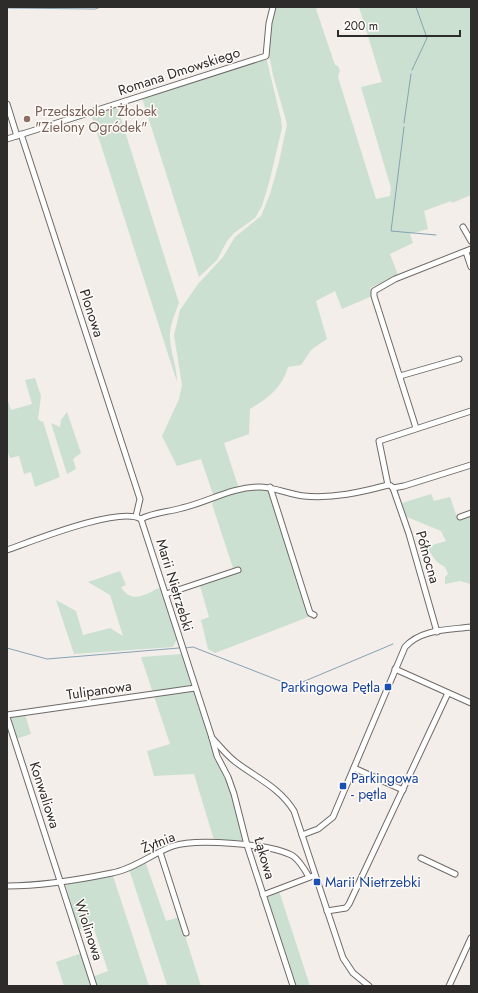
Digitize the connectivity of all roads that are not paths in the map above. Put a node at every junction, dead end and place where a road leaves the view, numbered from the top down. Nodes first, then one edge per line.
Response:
1 (273, 7) edge
2 (7, 104) edge
3 (19, 135) junction
4 (7, 139) edge
5 (463, 227) dead end
6 (471, 241) edge
7 (469, 250) edge
8 (471, 267) edge
9 (459, 359) dead end
10 (400, 376) junction
11 (471, 411) edge
12 (416, 428) junction
13 (471, 465) edge
14 (388, 485) junction
15 (270, 487) junction
16 (393, 488) junction
17 (471, 513) edge
18 (139, 517) junction
19 (460, 517) dead end
20 (7, 550) edge
21 (238, 570) dead end
22 (166, 594) junction
23 (314, 615) dead end
24 (471, 627) edge
25 (437, 632) junction
26 (395, 669) junction
27 (195, 688) junction
28 (448, 693) junction
29 (471, 703) edge
30 (7, 716) edge
31 (212, 738) junction
32 (354, 768) junction
33 (403, 790) junction
34 (302, 835) junction
35 (247, 845) junction
36 (160, 852) junction
37 (421, 858) dead end
38 (455, 874) dead end
39 (312, 876) junction
40 (61, 881) junction
41 (7, 886) edge
42 (263, 895) junction
43 (327, 911) junction
44 (186, 933) dead end
45 (471, 938) edge
46 (94, 986) edge
47 (293, 986) edge
48 (369, 986) edge
49 (449, 986) edge

1 - 3 street, Romana Dmowskiego
2 - 3 street, Plonowa
3 - 4 street, Romana Dmowskiego
3 - 18 street, Plonowa
5 - 6 street
7 - 8 street
7 - 10 street
9 - 10 street
10 - 12 street
11 - 12 street
12 - 14 street
13 - 16 street
14 - 15 street
14 - 16 street
15 - 18 street
15 - 23 street
16 - 25 street, Północna
17 - 19 street
18 - 20 street
18 - 22 street, Marii Nietrzebki
21 - 22 street
22 - 27 street, Marii Nietrzebki
24 - 25 street
25 - 26 street
26 - 28 street
26 - 32 street
27 - 30 street, Tulipanowa
27 - 31 street, Marii Nietrzebki
28 - 29 street
28 - 33 street
30 - 40 street, Konwaliowa
31 - 34 street, Marii Nietrzebki
31 - 35 street, Łąkowa
32 - 33 street
32 - 34 street
33 - 43 street
34 - 39 street, Marii Nietrzebki
35 - 36 street, Żytnia
35 - 39 street, Żytnia
35 - 42 street, Łąkowa
36 - 40 street, Żytnia
36 - 44 street
37 - 38 street
39 - 42 street
39 - 43 street, Marii Nietrzebki
40 - 41 street, Żytnia
40 - 46 street, Wiolinowa
42 - 47 street, Łąkowa
43 - 48 street, Marii Nietrzebki
45 - 49 street

